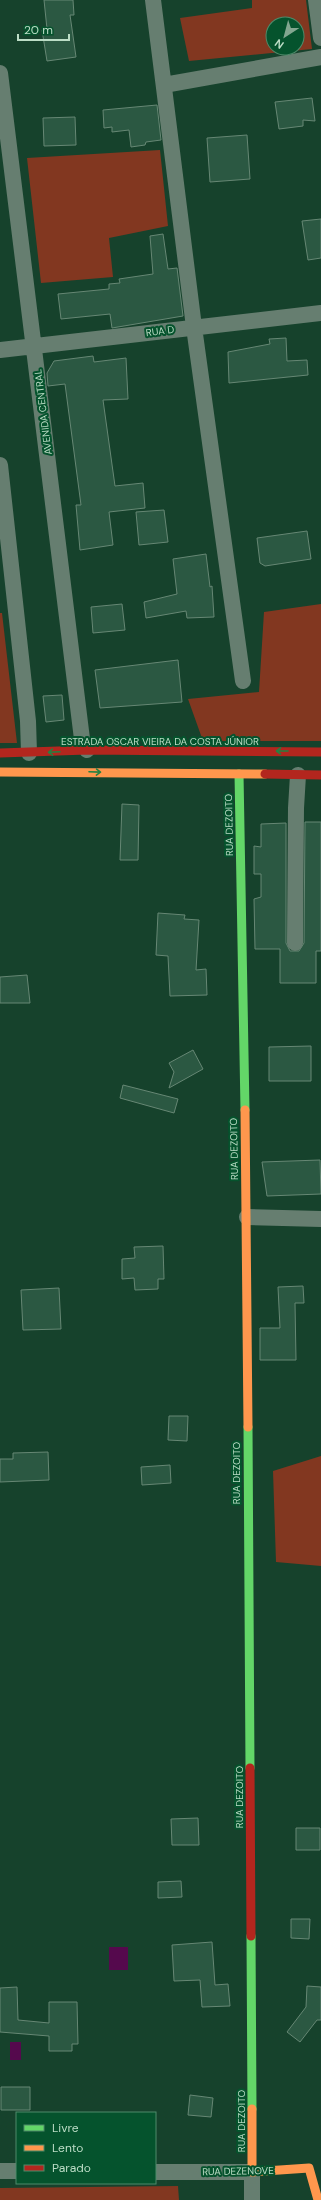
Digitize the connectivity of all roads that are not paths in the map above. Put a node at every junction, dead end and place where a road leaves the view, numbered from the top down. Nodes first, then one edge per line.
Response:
1 (153, 0) edge
2 (316, 0) edge
3 (321, 38) edge
4 (321, 57) edge
5 (0, 73) edge
6 (164, 85) junction
7 (321, 313) edge
8 (194, 327) junction
9 (35, 347) junction
10 (0, 350) edge
11 (0, 465) edge
12 (243, 681) dead end
13 (87, 750) junction
14 (321, 752) edge
15 (0, 753) edge
16 (29, 753) junction
17 (0, 772) edge
18 (239, 774) junction
19 (298, 775) junction
20 (321, 775) edge
21 (295, 943) dead end
22 (247, 1217) junction
23 (321, 1219) edge
24 (315, 2168) edge
25 (0, 2171) edge
26 (16, 2172) edge
27 (156, 2172) edge
28 (252, 2172) junction
29 (252, 2200) edge
30 (318, 2200) edge

1 - 6 street
2 - 3 street
4 - 6 street
5 - 9 street, AVENIDA CENTRAL
6 - 8 street
7 - 8 street, RUA D
8 - 9 street, RUA D
8 - 12 street
9 - 10 street, RUA D
9 - 13 street, AVENIDA CENTRAL
11 - 16 street
14 -> 13 main road, ESTRADA OSCAR VIEIRA DA COSTA JÚNIOR
13 -> 16 main road, ESTRADA OSCAR VIEIRA DA COSTA JÚNIOR
15 - 16 main road, ESTRADA OSCAR VIEIRA DA COSTA JÚNIOR
17 -> 18 main road
18 - 19 main road
18 - 22 main road, RUA DEZOITO
19 - 20 main road
19 - 21 street
22 - 23 street
22 - 28 main road, RUA DEZOITO
24 - 28 main road, RUA DEZENOVE
24 - 30 main road
25 - 26 street
27 - 28 street, RUA DEZENOVE
28 - 29 street

